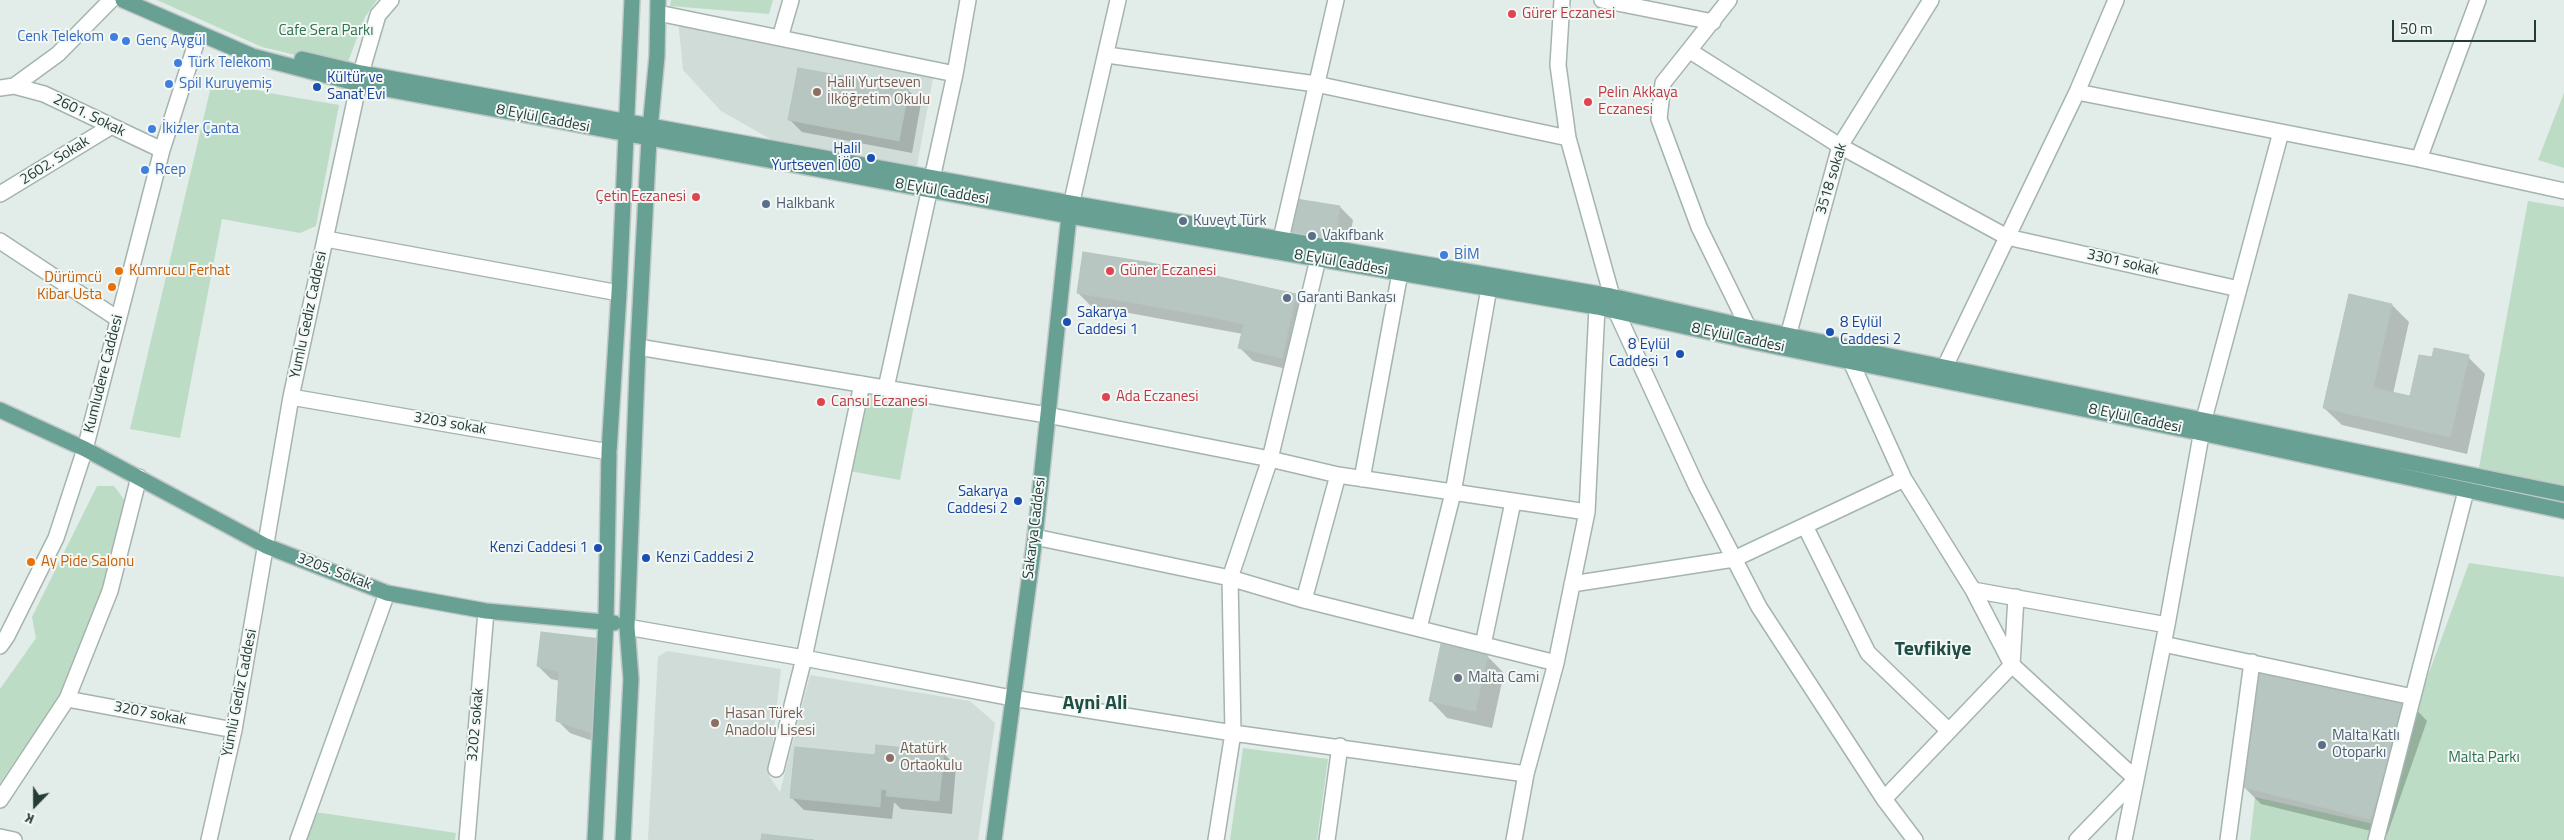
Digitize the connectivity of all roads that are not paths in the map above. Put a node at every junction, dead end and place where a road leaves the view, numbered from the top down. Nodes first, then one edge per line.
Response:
1 (111, 0) edge
2 (124, 0) edge
3 (148, 0) edge
4 (391, 0) edge
5 (632, 0) edge
6 (791, 0) edge
7 (968, 0) edge
8 (1118, 0) edge
9 (1336, 0) edge
10 (1562, 0) edge
11 (1602, 0) edge
12 (1729, 0) edge
13 (1931, 0) edge
14 (2116, 0) edge
15 (2478, 0) edge
16 (658, 6) edge
17 (1713, 22) junction
18 (198, 34) junction
19 (780, 38) junction
20 (1690, 51) junction
21 (1107, 55) junction
22 (955, 74) junction
23 (360, 78) junction
24 (1316, 84) junction
25 (7, 87) edge
26 (2077, 92) junction
27 (110, 127) junction
28 (626, 128) junction
29 (650, 132) junction
30 (2281, 132) junction
31 (1568, 138) junction
32 (1840, 146) junction
33 (162, 150) junction
34 (2419, 159) junction
35 (931, 184) junction
36 (2564, 191) edge
37 (0, 194) edge
38 (1069, 209) junction
39 (2007, 237) junction
40 (326, 239) junction
41 (0, 241) edge
42 (1280, 245) junction
43 (1318, 259) junction
44 (1400, 273) junction
45 (1489, 288) junction
46 (2239, 289) junction
47 (619, 293) junction
48 (1611, 296) junction
49 (1597, 307) junction
50 (1616, 311) junction
51 (118, 319) junction
52 (1748, 327) junction
53 (1754, 342) junction
54 (1787, 342) junction
55 (1844, 346) junction
56 (638, 347) junction
57 (1852, 363) junction
58 (1945, 365) junction
59 (1939, 379) junction
60 (862, 384) junction
61 (886, 388) junction
62 (292, 396) junction
63 (0, 410) edge
64 (1047, 414) junction
65 (2202, 426) junction
66 (85, 449) junction
67 (609, 452) junction
68 (1270, 459) junction
69 (1338, 475) junction
70 (139, 477) junction
71 (1904, 478) junction
72 (1362, 479) junction
73 (2466, 491) junction
74 (1453, 493) junction
75 (2564, 494) edge
76 (1513, 502) junction
77 (2564, 511) edge
78 (1587, 512) junction
79 (1805, 526) junction
80 (1035, 537) junction
81 (266, 546) junction
82 (1734, 559) junction
83 (1230, 578) junction
84 (1572, 584) junction
85 (1973, 590) junction
86 (387, 593) junction
87 (2016, 597) junction
88 (1304, 600) junction
89 (486, 611) junction
90 (606, 621) junction
91 (2167, 624) junction
92 (628, 627) junction
93 (1419, 628) junction
94 (2, 636) edge
95 (2163, 644) junction
96 (1483, 645) junction
97 (804, 658) junction
98 (2252, 662) junction
99 (1556, 663) junction
100 (2012, 665) junction
101 (2414, 697) junction
102 (1012, 698) junction
103 (67, 699) junction
104 (234, 730) junction
105 (1949, 731) junction
106 (1233, 733) junction
107 (1340, 746) junction
108 (776, 769) dead end
109 (1526, 774) junction
110 (2136, 779) junction
111 (1884, 799) junction
112 (0, 800) edge
113 (0, 838) edge
114 (14, 840) edge
115 (209, 840) edge
116 (298, 840) edge
117 (467, 840) edge
118 (595, 840) edge
119 (623, 840) edge
120 (994, 840) edge
121 (1216, 840) edge
122 (1327, 840) edge
123 (1514, 840) edge
124 (1915, 840) edge
125 (2077, 840) edge
126 (2124, 840) edge
127 (2228, 840) edge
128 (2376, 840) edge

1 - 25 street
2 - 18 main road, 8 Eylül Caddesi
3 - 23 main road
4 - 23 street, Yumlu Gediz Caddesi
5 - 28 main road
6 - 19 street
7 - 22 street
8 - 21 street
9 - 24 street
10 - 31 street
11 - 17 street
12 - 17 street
13 - 32 street, 3518 sokak
14 - 26 street
15 - 34 street
16 - 19 street
16 - 29 main road
17 - 20 street
18 - 23 main road, 8 Eylül Caddesi
18 - 33 street, Kumludere Caddesi
19 - 22 street
20 - 32 street, 3301 sokak
20 - 52 street
21 - 24 street
21 - 38 street
22 - 35 street
23 - 28 main road, 8 Eylül Caddesi
23 - 40 street, Yumlu Gediz Caddesi
24 - 31 street
24 - 42 street
25 - 27 street, 2601. Sokak
26 - 30 street
26 - 39 street
27 - 33 street, 2601. Sokak
27 - 37 street, 2602. Sokak
28 - 29 main road, 8 Eylül Caddesi
28 - 47 main road
29 - 35 main road, 8 Eylül Caddesi
29 - 56 main road
30 - 34 street
30 - 46 street
31 - 48 street
32 - 39 street, 3301 sokak
32 - 54 street, 3518 sokak
33 - 51 street, Kumludere Caddesi
34 - 36 street
35 - 38 main road, 8 Eylül Caddesi
35 - 61 street
38 - 42 main road, 8 Eylül Caddesi
38 - 64 main road, Sakarya Caddesi
39 - 46 street, 3301 sokak
39 - 58 street
40 - 47 street
40 - 62 street, Yumlu Gediz Caddesi
41 - 51 street
42 - 43 main road, 8 Eylül Caddesi
42 - 48 main road
43 - 44 main road, 8 Eylül Caddesi
43 - 68 street
44 - 45 main road, 8 Eylül Caddesi
44 - 72 street
45 - 49 main road, 8 Eylül Caddesi
45 - 74 street
46 - 65 street
47 - 67 main road
48 - 50 street
48 - 52 main road
49 - 50 main road, 8 Eylül Caddesi
49 - 78 street
50 - 53 main road, 8 Eylül Caddesi
50 - 82 street
51 - 66 street, Kumludere Caddesi
52 - 53 street
52 - 54 main road
53 - 54 main road, 8 Eylül Caddesi
54 - 55 main road
54 - 57 main road, 8 Eylül Caddesi
55 - 57 street
55 - 58 main road
56 - 60 street
56 - 92 main road
57 - 59 main road, 8 Eylül Caddesi
57 - 71 street
58 - 59 street
58 - 65 main road
59 - 65 main road, 8 Eylül Caddesi
60 - 61 street
60 - 97 street
61 - 64 street
62 - 67 street, 3203 sokak
62 - 81 street, Yumlu Gediz Caddesi
63 - 66 main road, 3205. Sokak
64 - 68 street
64 - 80 main road, Sakarya Caddesi
65 - 73 main road, 8 Eylül Caddesi
65 - 75 main road
65 - 91 street
66 - 70 main road, 3205. Sokak
66 - 94 street, Kumludere Caddesi
67 - 90 main road
68 - 69 street
68 - 83 street
69 - 72 street
69 - 88 street
70 - 81 main road, 3205. Sokak
70 - 103 street
71 - 79 street
71 - 85 street
72 - 74 street
73 - 77 main road, 8 Eylül Caddesi
73 - 101 street
74 - 76 street
74 - 93 street
76 - 78 street
76 - 96 street
78 - 84 street
79 - 82 street
79 - 105 street
80 - 83 street
80 - 102 main road, Sakarya Caddesi
81 - 86 main road, 3205. Sokak
81 - 104 street, Yümlü Gediz Caddesi
82 - 84 street
82 - 111 street
83 - 88 street
83 - 106 street
84 - 99 street
85 - 87 street
85 - 100 street
86 - 89 main road, 3205. Sokak
86 - 116 street
87 - 91 street
87 - 100 street
88 - 93 street
89 - 90 main road, 3205. Sokak
89 - 117 street, 3202 sokak
90 - 92 main road, 3205. Sokak
90 - 118 main road
91 - 95 street
92 - 97 street
92 - 119 main road
93 - 96 street
95 - 98 street
95 - 110 street
96 - 99 street
97 - 102 street
97 - 108 street
98 - 101 street
98 - 127 street
99 - 109 street
100 - 105 street
100 - 110 street
101 - 128 street
102 - 106 street
102 - 120 main road, Sakarya Caddesi
103 - 104 street, 3207 sokak
103 - 112 street
104 - 115 street, Yümlü Gediz Caddesi
105 - 111 street
106 - 107 street
106 - 121 street
107 - 109 street
107 - 122 street
109 - 123 street
110 - 125 street
110 - 126 street
111 - 124 street
113 - 114 street

